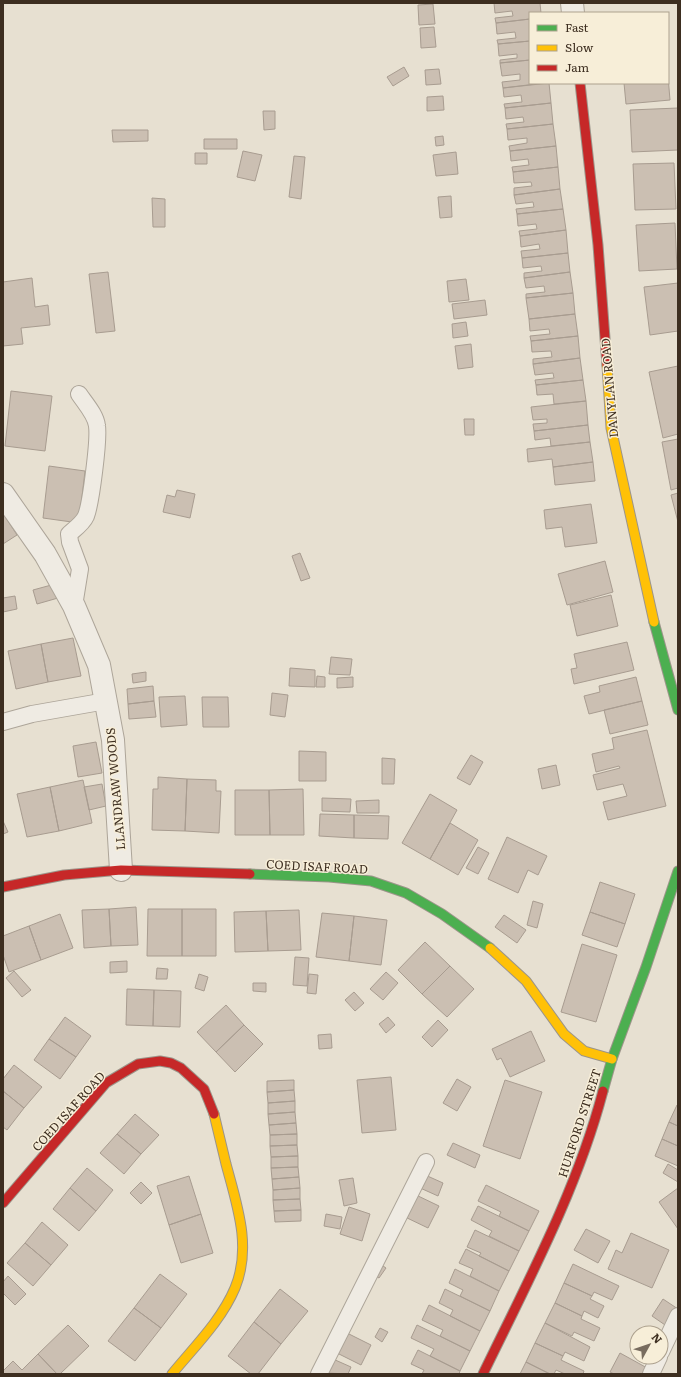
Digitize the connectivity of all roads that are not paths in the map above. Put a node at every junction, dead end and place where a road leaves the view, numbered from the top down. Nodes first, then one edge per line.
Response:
1 (580, 84) edge
2 (79, 394) dead end
3 (3, 494) edge
4 (74, 606) junction
5 (106, 701) junction
6 (678, 710) edge
7 (3, 722) edge
8 (121, 870) junction
9 (678, 871) edge
10 (3, 887) edge
11 (612, 1059) junction
12 (426, 1162) dead end
13 (3, 1203) edge
14 (678, 1316) edge
15 (669, 1335) edge
16 (172, 1374) edge
17 (319, 1374) edge
18 (482, 1374) edge

1 - 6 street, DANYLAN ROAD
2 - 4 lane
3 - 4 street, LLANDRAW WOODS
4 - 5 street, LLANDRAW WOODS
5 - 7 lane
5 - 8 street, LLANDRAW WOODS
8 - 10 street, COED ISAF ROAD
8 - 11 street, COED ISAF ROAD
9 - 11 street, HURFORD STREET
11 - 18 street, HURFORD STREET
12 - 17 lane
13 - 16 street, COED ISAF ROAD
14 - 15 lane

